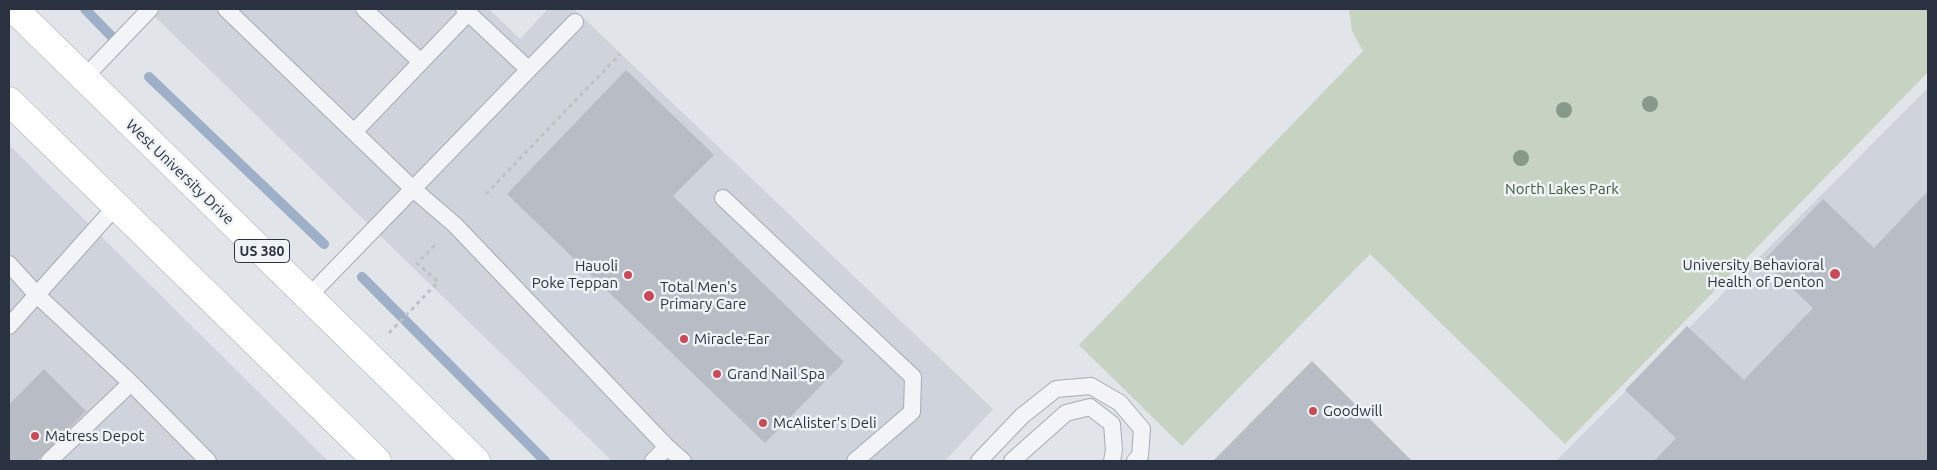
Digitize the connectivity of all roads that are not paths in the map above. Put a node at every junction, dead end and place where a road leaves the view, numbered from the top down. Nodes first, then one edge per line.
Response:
1 (14, 9) edge
2 (150, 9) edge
3 (226, 9) edge
4 (364, 9) edge
5 (466, 11) edge
6 (575, 22) dead end
7 (421, 62) junction
8 (528, 69) junction
9 (84, 78) junction
10 (9, 101) edge
11 (354, 132) junction
12 (412, 188) junction
13 (723, 198) dead end
14 (116, 206) junction
15 (9, 264) edge
16 (37, 295) junction
17 (308, 297) junction
18 (9, 326) edge
19 (131, 383) junction
20 (667, 447) junction
21 (49, 461) edge
22 (208, 461) edge
23 (377, 461) edge
24 (476, 461) edge
25 (653, 461) edge
26 (684, 461) edge
27 (855, 461) edge
28 (979, 461) edge
29 (1012, 461) edge
30 (1112, 461) edge
31 (1135, 461) edge

1 - 9 main road, West University Drive / US 380
2 - 9 lane
3 - 11 lane
4 - 7 lane
5 - 7 lane
5 - 8 lane
6 - 8 lane
7 - 11 lane
8 - 12 lane
9 - 17 main road, West University Drive / US 380
10 - 14 main road
11 - 12 lane
12 - 17 lane
12 - 20 lane
13 - 27 lane
14 - 16 lane
14 - 23 main road
15 - 16 lane
16 - 18 lane
16 - 19 lane
17 - 24 main road, West University Drive / US 380
19 - 21 lane
19 - 22 lane
20 - 25 lane
20 - 26 lane
28 - 31 lane
29 - 30 lane

